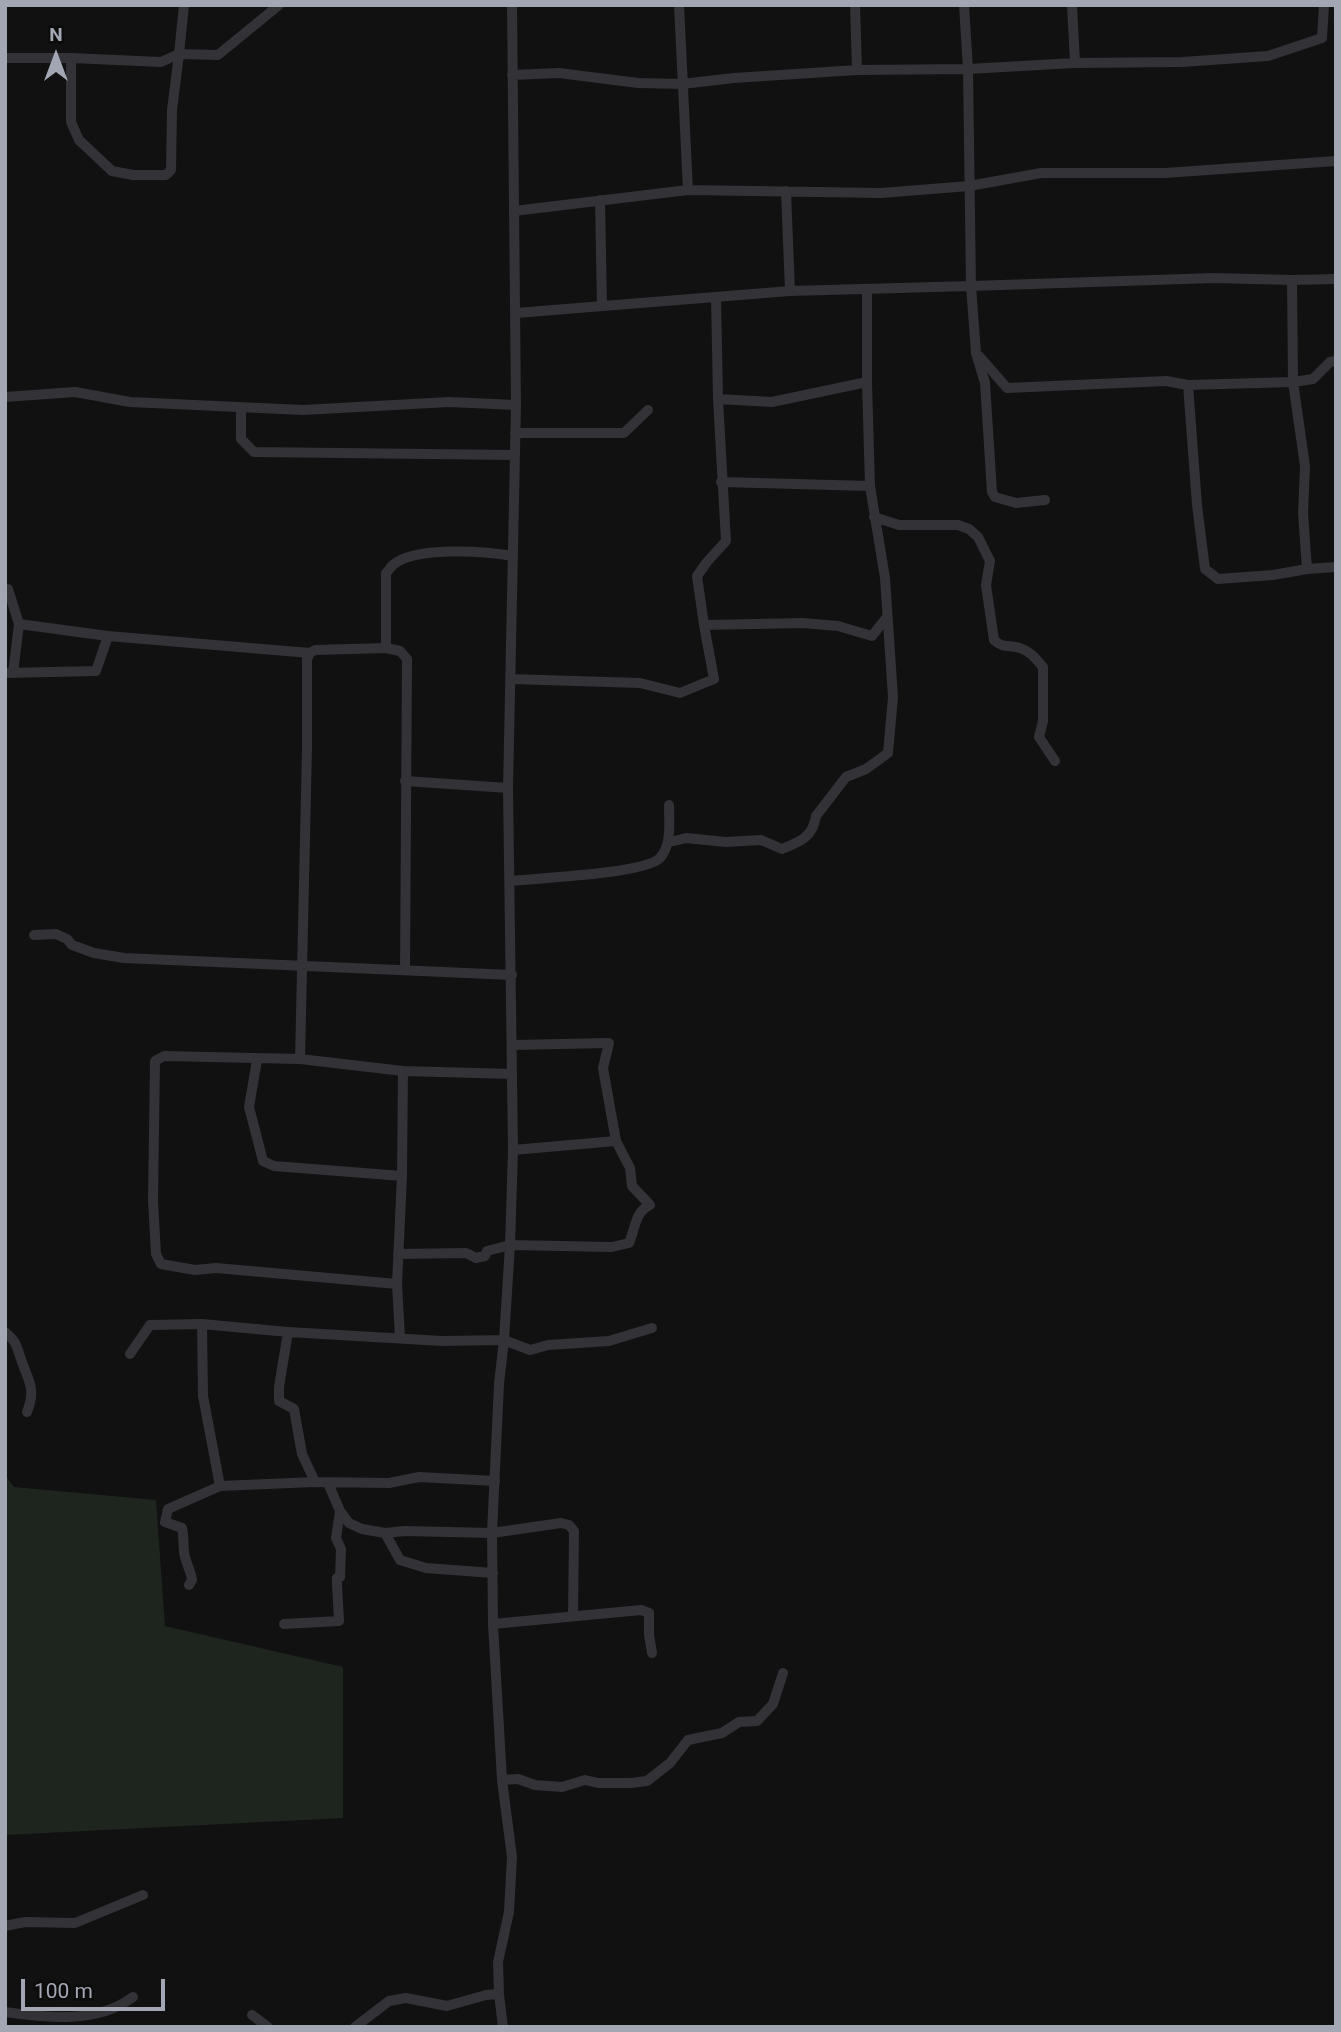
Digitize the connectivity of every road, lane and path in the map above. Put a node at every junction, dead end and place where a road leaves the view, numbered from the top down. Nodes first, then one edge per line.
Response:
1 (184, 5) edge
2 (279, 5) edge
3 (512, 5) edge
4 (679, 5) edge
5 (855, 5) edge
6 (964, 5) edge
7 (1072, 5) edge
8 (1324, 5) edge
9 (179, 54) junction
10 (5, 58) edge
11 (71, 58) junction
12 (1075, 63) junction
13 (968, 69) junction
14 (857, 70) junction
15 (512, 75) junction
16 (682, 84) junction
17 (1336, 161) edge
18 (969, 186) junction
19 (688, 190) junction
20 (786, 191) junction
21 (600, 200) junction
22 (513, 211) junction
23 (1336, 279) edge
24 (1292, 281) junction
25 (971, 286) junction
26 (867, 289) junction
27 (790, 291) junction
28 (716, 297) junction
29 (602, 306) junction
30 (516, 313) junction
31 (976, 353) junction
32 (1336, 361) edge
33 (867, 382) junction
34 (1293, 382) junction
35 (1188, 385) junction
36 (5, 397) edge
37 (718, 399) junction
38 (516, 405) junction
39 (241, 408) junction
40 (649, 410) dead end
41 (515, 433) junction
42 (515, 455) junction
43 (721, 482) junction
44 (870, 486) junction
45 (1045, 500) dead end
46 (874, 517) junction
47 (513, 556) junction
48 (1336, 567) edge
49 (1307, 569) junction
50 (8, 589) dead end
51 (887, 617) junction
52 (19, 624) junction
53 (704, 625) junction
54 (108, 636) junction
55 (386, 648) junction
56 (310, 653) junction
57 (9, 673) edge
58 (510, 678) junction
59 (1055, 761) dead end
60 (405, 781) junction
61 (508, 788) junction
62 (669, 805) dead end
63 (668, 840) junction
64 (510, 881) junction
65 (34, 935) dead end
66 (303, 965) junction
67 (405, 970) junction
68 (512, 975) junction
69 (512, 1045) junction
70 (300, 1059) junction
71 (257, 1060) junction
72 (403, 1071) junction
73 (512, 1074) junction
74 (616, 1141) junction
75 (513, 1150) junction
76 (402, 1176) junction
77 (510, 1245) junction
78 (398, 1254) junction
79 (397, 1284) junction
80 (202, 1324) junction
81 (652, 1328) dead end
82 (5, 1332) edge
83 (288, 1332) junction
84 (400, 1338) junction
85 (504, 1340) junction
86 (130, 1354) dead end
87 (27, 1412) dead end
88 (495, 1481) junction
89 (315, 1482) junction
90 (328, 1483) junction
91 (220, 1486) junction
92 (340, 1511) junction
93 (385, 1533) junction
94 (492, 1533) junction
95 (493, 1573) junction
96 (189, 1585) dead end
97 (573, 1616) junction
98 (284, 1624) dead end
99 (493, 1624) junction
100 (652, 1653) dead end
101 (783, 1673) dead end
102 (502, 1780) junction
103 (143, 1895) dead end
104 (5, 1926) edge
105 (499, 1994) junction
106 (133, 1997) dead end
107 (5, 2012) edge
108 (253, 2015) dead end
109 (268, 2027) edge
110 (355, 2027) edge
111 (503, 2027) edge

1 - 9 street
2 - 9 street
3 - 15 street
4 - 16 street
5 - 14 street
6 - 13 street
7 - 12 street
8 - 12 street
9 - 11 street
9 - 11 street
10 - 11 street
12 - 13 street
13 - 14 street
13 - 18 street
14 - 16 street
15 - 16 street
15 - 22 street
16 - 19 street
17 - 18 street
18 - 20 street
18 - 25 street
19 - 20 street
19 - 21 street
20 - 27 street
21 - 22 street
21 - 29 street
22 - 30 street
23 - 24 street
24 - 25 street
24 - 34 street
25 - 26 street
25 - 31 street
26 - 27 street
26 - 33 street
27 - 28 street
28 - 29 street
28 - 37 street
29 - 30 street
30 - 38 street
31 - 35 street
31 - 45 street
32 - 34 street
33 - 37 street
33 - 44 street
34 - 35 street
34 - 49 street
35 - 49 street
36 - 39 street
37 - 43 street
38 - 39 street
38 - 41 street
39 - 42 street
40 - 41 street
41 - 42 street
42 - 47 street
43 - 44 street
43 - 53 street
44 - 46 street
46 - 51 street
46 - 59 street
47 - 55 street
47 - 58 street
48 - 49 street
50 - 52 street
51 - 53 street
51 - 63 street
52 - 54 street
52 - 57 street
53 - 58 street
54 - 56 street
54 - 57 street
55 - 56 street
55 - 60 street
56 - 66 street
58 - 61 street
60 - 61 street
60 - 67 street
61 - 64 street
62 - 63 street
63 - 64 street
64 - 68 street
65 - 66 street
66 - 67 street
66 - 70 street
67 - 68 street
68 - 69 street
69 - 73 street
69 - 74 street
70 - 71 street
70 - 72 street
71 - 76 street
71 - 79 street
72 - 73 street
72 - 76 street
73 - 75 street
74 - 75 street
74 - 77 street
75 - 77 street
76 - 78 street
77 - 78 street
77 - 85 street
78 - 79 street
79 - 84 street
80 - 83 street
80 - 86 street
80 - 91 street
81 - 85 street
82 - 87 street
83 - 84 street
83 - 89 street
84 - 85 street
85 - 88 street
88 - 90 street
88 - 94 street
89 - 90 street
89 - 91 street
90 - 92 street
91 - 96 street
92 - 93 street
92 - 98 street
93 - 94 street
93 - 95 street
94 - 95 street
94 - 97 street
95 - 99 street
97 - 99 street
97 - 100 street
99 - 102 street
101 - 102 street
102 - 105 street
103 - 104 street
105 - 110 street
105 - 111 street
106 - 107 street
108 - 109 street

